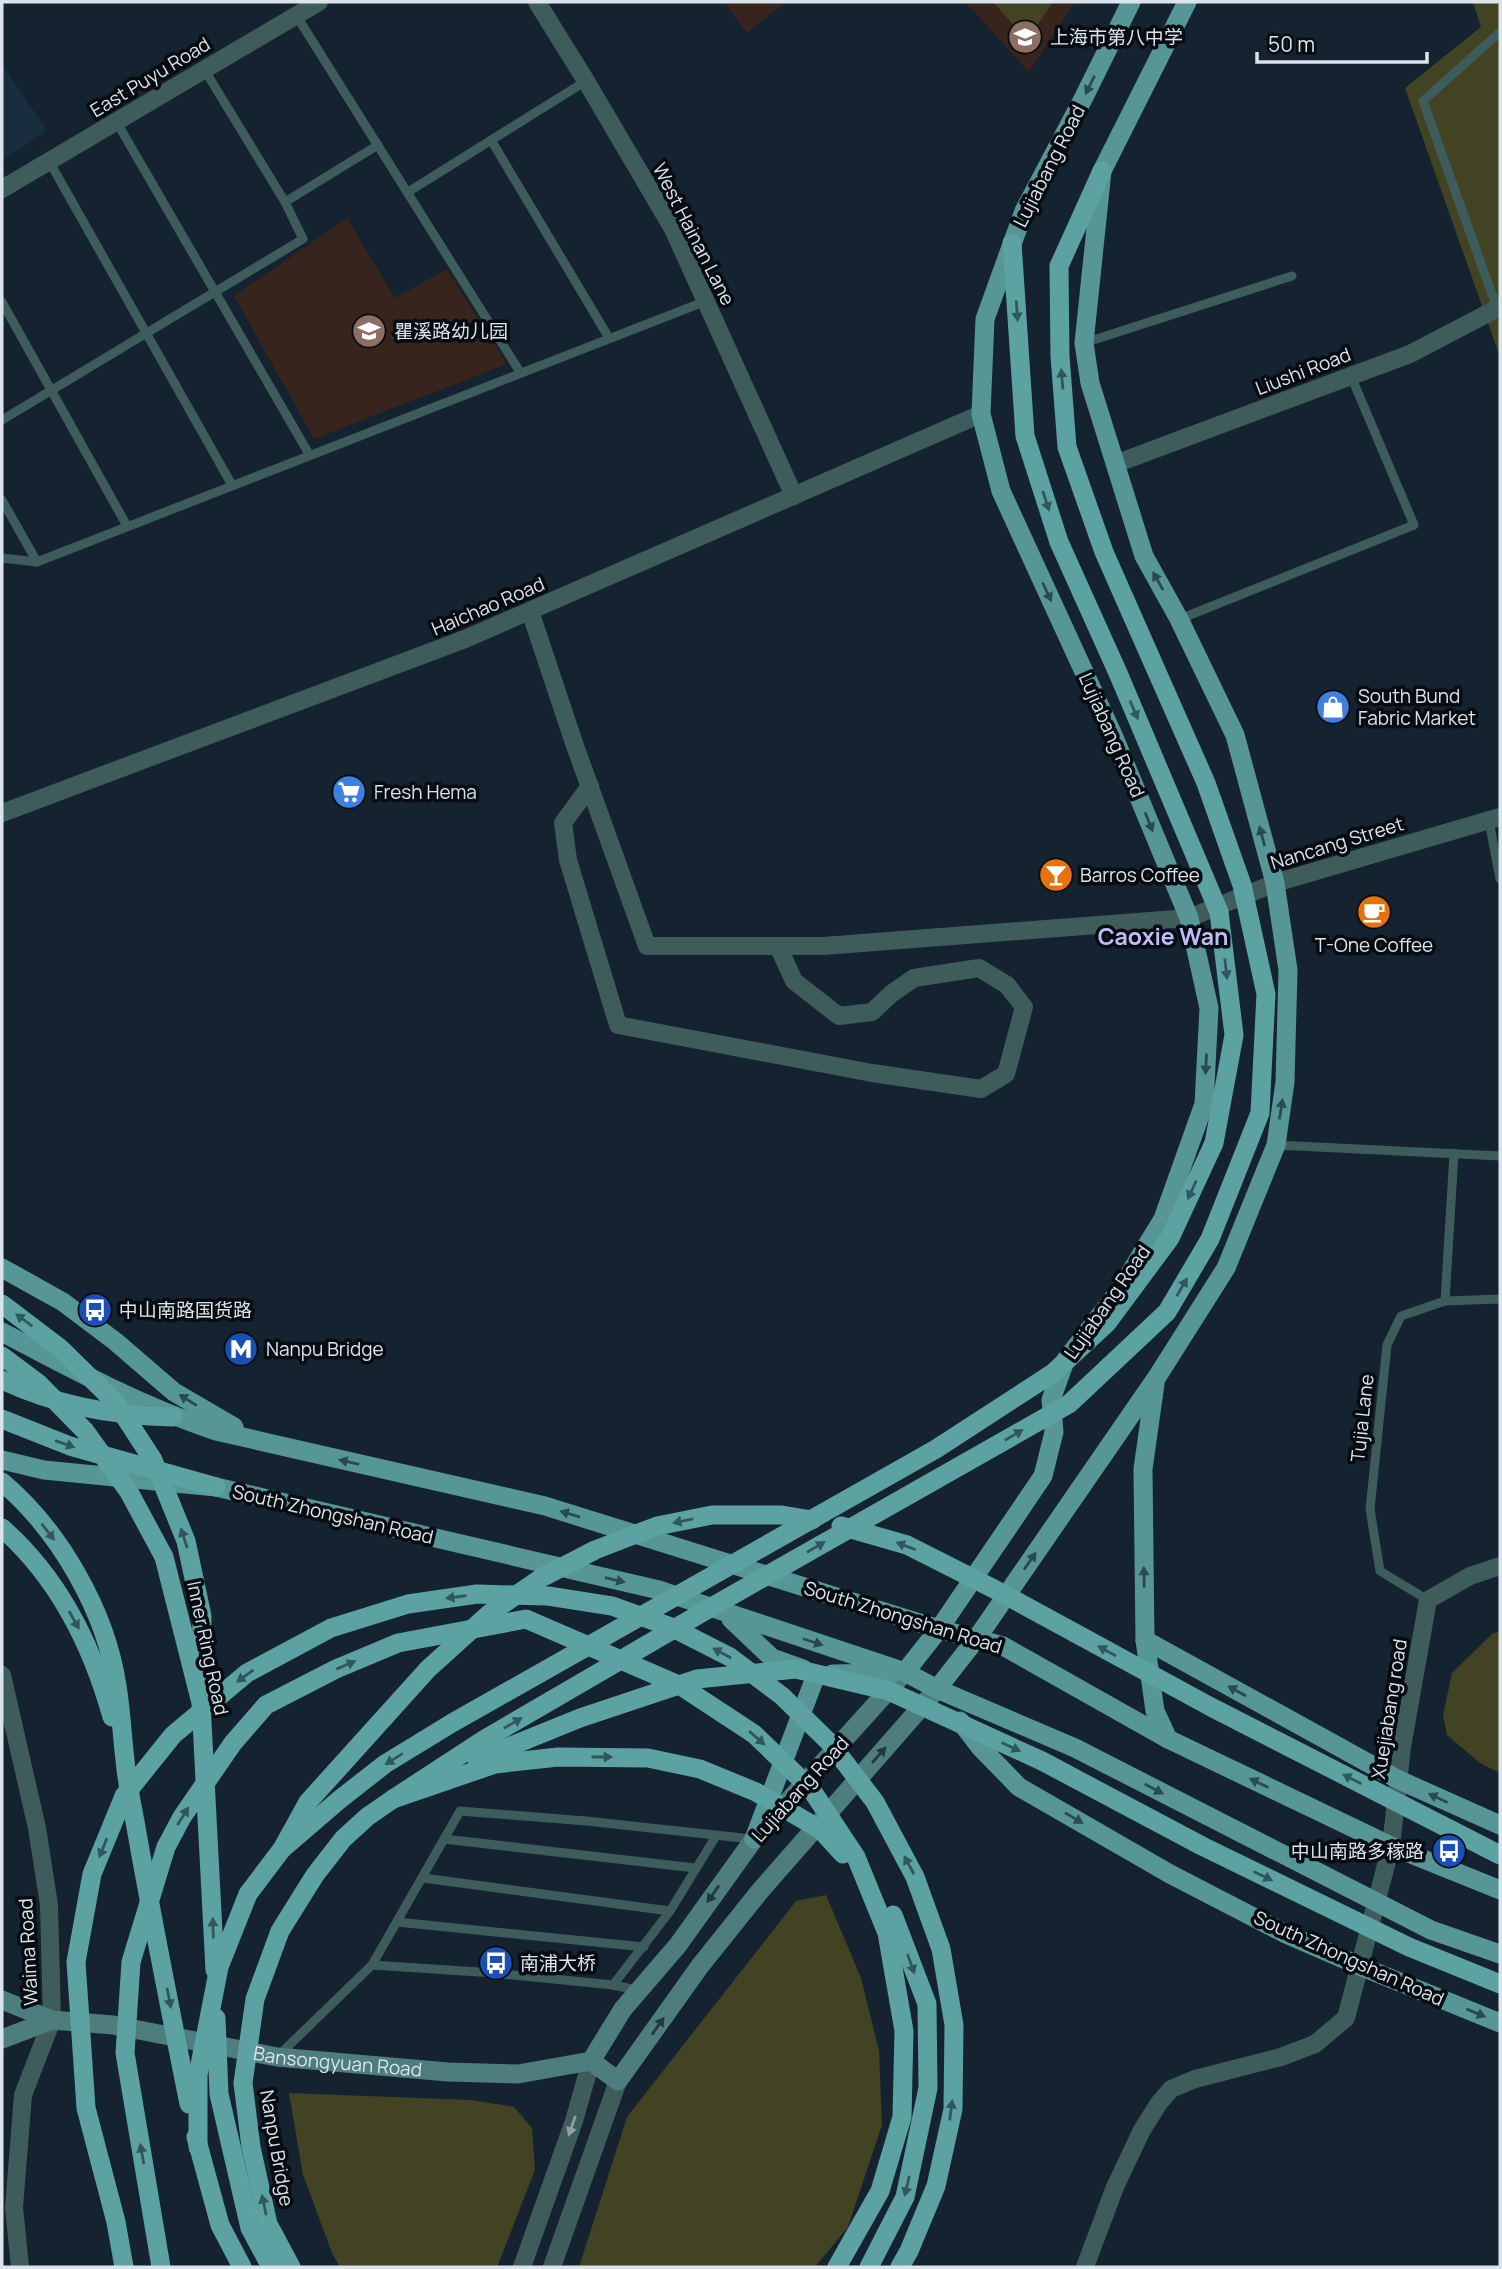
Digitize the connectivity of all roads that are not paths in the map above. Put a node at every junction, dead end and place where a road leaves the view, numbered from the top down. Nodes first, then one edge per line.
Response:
1 (319, 2) edge
2 (537, 2) edge
3 (1131, 2) edge
4 (1187, 2) edge
5 (296, 15) junction
6 (1500, 32) edge
7 (204, 69) junction
8 (586, 81) junction
9 (117, 121) junction
10 (491, 141) junction
11 (378, 145) junction
12 (49, 161) junction
13 (1102, 172) junction
14 (2, 189) edge
15 (408, 191) junction
16 (285, 202) junction
17 (1012, 243) junction
18 (1292, 276) dead end
19 (215, 292) junction
20 (705, 301) junction
21 (2, 302) edge
22 (1499, 311) edge
23 (147, 333) junction
24 (609, 338) junction
25 (1084, 343) junction
26 (520, 372) junction
27 (1351, 376) junction
28 (51, 391) junction
29 (981, 414) junction
30 (2, 420) edge
31 (309, 454) junction
32 (1115, 464) junction
33 (232, 485) junction
34 (794, 496) junction
35 (2, 500) edge
36 (127, 526) junction
37 (2, 558) edge
38 (37, 562) junction
39 (530, 611) junction
40 (1179, 619) junction
41 (590, 786) junction
42 (2, 813) edge
43 (1494, 819) edge
44 (1500, 879) edge
45 (1275, 883) junction
46 (1189, 918) junction
47 (778, 946) junction
48 (1276, 1144) junction
49 (1454, 1153) junction
50 (1500, 1156) edge
51 (2, 1268) edge
52 (1500, 1299) edge
53 (1445, 1301) junction
54 (2, 1304) edge
55 (2, 1332) edge
56 (2, 1356) edge
57 (1157, 1377) junction
58 (2, 1380) edge
59 (173, 1417) junction
60 (2, 1419) edge
61 (269, 1444) junction
62 (2, 1460) edge
63 (44, 1470) junction
64 (2, 1474) edge
65 (2, 1482) edge
66 (216, 1487) junction
67 (2, 1528) edge
68 (1500, 1566) edge
69 (1427, 1600) junction
70 (725, 1614) junction
71 (939, 1629) junction
72 (977, 1637) junction
73 (1145, 1640) junction
74 (905, 1672) junction
75 (2, 1675) edge
76 (816, 1675) junction
77 (937, 1689) junction
78 (201, 1703) junction
79 (1168, 1739) junction
80 (125, 1762) junction
81 (1399, 1780) junction
82 (393, 1799) junction
83 (1500, 1825) edge
84 (716, 1836) junction
85 (444, 1839) junction
86 (754, 1839) junction
87 (1391, 1846) junction
88 (282, 1849) junction
89 (1500, 1855) edge
90 (695, 1868) junction
91 (423, 1878) junction
92 (1500, 1890) edge
93 (1378, 1903) junction
94 (670, 1910) junction
95 (397, 1922) junction
96 (644, 1948) junction
97 (1500, 1954) edge
98 (372, 1965) junction
99 (1360, 1966) junction
100 (1500, 1984) edge
101 (613, 1985) junction
102 (639, 1991) junction
103 (2, 2000) edge
104 (52, 2020) junction
105 (1500, 2023) edge
106 (2, 2039) edge
107 (277, 2057) junction
108 (591, 2061) junction
109 (618, 2081) junction
110 (198, 2147) junction
111 (20, 2267) edge
112 (124, 2267) edge
113 (162, 2267) edge
114 (242, 2267) edge
115 (271, 2267) edge
116 (291, 2267) edge
117 (522, 2267) edge
118 (552, 2267) edge
119 (837, 2267) edge
120 (869, 2267) edge
121 (900, 2267) edge
122 (1086, 2267) edge

1 - 5 street, East Puyu Road
2 - 8 street, West Hainan Lane
3 -> 17 main road, Lujiabang Road
4 - 13 main road, Lujiabang Road
5 - 7 street, East Puyu Road
5 - 11 lane
6 - 22 lane
7 - 9 street, East Puyu Road
7 - 16 lane
8 - 10 lane
8 - 20 street, West Hainan Lane
9 - 12 street, East Puyu Road
9 - 19 lane
10 - 15 lane
10 - 24 lane
11 - 15 lane
11 - 16 lane
12 - 14 street, East Puyu Road
12 - 23 lane
13 - 25 main road, Lujiabang Road
82 -> 13 highway
15 - 26 lane
16 - 19 lane
17 - 29 main road, Lujiabang Road
17 -> 88 highway
18 - 25 lane
19 - 23 lane
19 - 31 lane
20 - 24 lane
20 - 34 street, West Hainan Lane
21 - 28 lane
22 - 27 street, Liushi Road
23 - 28 lane
23 - 33 lane
24 - 26 lane
25 - 32 main road, Lujiabang Road
26 - 31 lane
27 - 32 street, Liushi Road
27 - 40 lane
28 - 30 lane
28 - 36 lane
29 - 34 street, Haichao Road
29 -> 46 main road, Lujiabang Road
31 - 33 lane
40 -> 32 main road, Lujiabang Road
33 - 36 lane
34 - 39 street, Haichao Road
35 - 38 lane
36 - 38 lane
37 - 38 lane
39 - 41 street
39 - 42 street, Haichao Road
45 -> 40 main road, Lujiabang Road
41 - 47 street, Nancang Street
41 - 47 street
43 - 44 lane
43 - 45 street, Nancang Street
45 - 46 street, Nancang Street
48 -> 45 main road, Lujiabang Road
46 - 47 street, Nancang Street
46 -> 71 main road, Lujiabang Road
48 - 49 lane
48 - 57 main road, Lujiabang Road
49 - 50 lane
49 - 53 lane
61 -> 51 main road, South Zhongshan Road
52 - 53 lane, Tujia Lane
53 - 69 lane, Tujia Lane
78 -> 54 highway
55 - 59 main road, South Zhongshan Road
56 - 78 highway, Inner Ring Road
72 -> 57 main road, Lujiabang Road
73 -> 57 main road
58 - 59 highway
59 - 61 main road, South Zhongshan Road
60 -> 66 highway
71 -> 61 main road, South Zhongshan Road
62 - 63 main road, South Zhongshan Road
63 - 64 main road, South Zhongshan Road
63 - 66 main road, South Zhongshan Road
65 -> 80 highway
66 -> 70 main road, South Zhongshan Road
67 -> 80 highway
68 - 69 street
69 - 81 street, Xuejiabang road
70 -> 74 main road, South Zhongshan Road
70 - 76 main road
71 - 72 main road, South Zhongshan Road
71 - 74 main road, Lujiabang Road
72 - 77 main road, Lujiabang Road
72 - 79 main road, South Zhongshan Road
73 - 79 main road
81 -> 73 main road
74 - 76 main road
74 - 77 main road, South Zhongshan Road
74 - 86 main road, Lujiabang Road
75 - 104 street, Waima Road
76 - 86 main road
77 -> 93 main road, South Zhongshan Road
77 -> 99 main road, South Zhongshan Road
109 -> 77 main road, Lujiabang Road
115 -> 78 highway, Inner Ring Road
87 -> 79 main road, South Zhongshan Road
80 -> 110 highway
83 -> 81 main road
81 - 87 street, Xuejiabang road
82 -> 100 highway
116 -> 82 highway, Nanpu Bridge
82 -> 120 highway, Nanpu Bridge
84 - 85 lane
84 - 86 lane
84 - 90 lane
85 - 90 lane
85 - 91 lane
86 -> 102 main road, Lujiabang Road
87 - 92 main road, South Zhongshan Road
87 - 93 street, Xuejiabang road
89 -> 88 highway
88 - 110 highway
90 - 94 lane
91 - 94 lane
91 - 95 lane
93 - 97 main road, South Zhongshan Road
93 - 99 street, Xuejiabang road
94 - 96 lane
95 - 96 lane
95 - 98 lane
96 - 101 lane
98 - 101 lane
98 - 107 lane
99 -> 105 main road, South Zhongshan Road
99 - 122 street, Xuejiabang road
101 - 102 lane
102 - 108 main road, Lujiabang Road
103 - 104 main road, Bansongyuan Road
104 - 106 main road, Bansongyuan Road
104 - 107 main road, Bansongyuan Road
104 - 111 street, Waima Road
107 - 108 main road, Bansongyuan Road
108 - 109 main road
108 -> 117 street, Lujiabang Road
109 - 118 street, Lujiabang Road
110 - 114 highway
121 -> 112 highway
113 -> 119 highway

